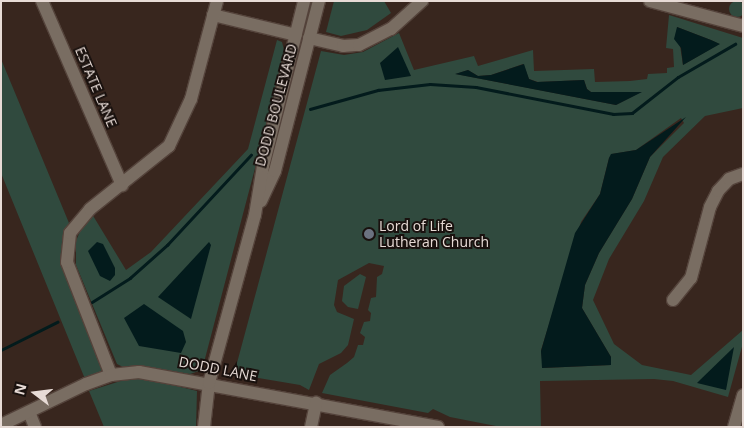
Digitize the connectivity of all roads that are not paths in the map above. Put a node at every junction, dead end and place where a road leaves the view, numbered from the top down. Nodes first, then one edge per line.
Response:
1 (42, 1) edge
2 (217, 1) edge
3 (304, 1) edge
4 (319, 1) edge
5 (422, 1) edge
6 (650, 1) edge
7 (214, 15) junction
8 (743, 26) edge
9 (296, 35) junction
10 (309, 38) junction
11 (743, 174) edge
12 (122, 185) junction
13 (255, 215) junction
14 (673, 300) dead end
15 (112, 375) junction
16 (209, 382) junction
17 (743, 395) edge
18 (316, 403) junction
19 (29, 412) junction
20 (1, 426) edge
21 (35, 427) edge
22 (204, 427) edge
23 (311, 427) edge
24 (437, 427) edge
25 (734, 427) edge

1 - 12 street, ESTATE LANE
2 - 7 street
3 - 9 street, DODD BOULEVARD
4 - 10 street, DODD BOULEVARD
5 - 10 street
6 - 8 street
7 - 9 street
7 - 12 street
9 - 13 street, DODD BOULEVARD
10 - 13 street, DODD BOULEVARD
11 - 14 street
12 - 15 street
13 - 16 street, DODD BOULEVARD
15 - 16 street, DODD LANE
15 - 19 street, DODD LANE
16 - 18 street, DODD LANE
16 - 22 street, DODD BOULEVARD
17 - 25 street
18 - 23 street
18 - 24 street, DODD LANE
19 - 20 street, DODD LANE
19 - 21 street

